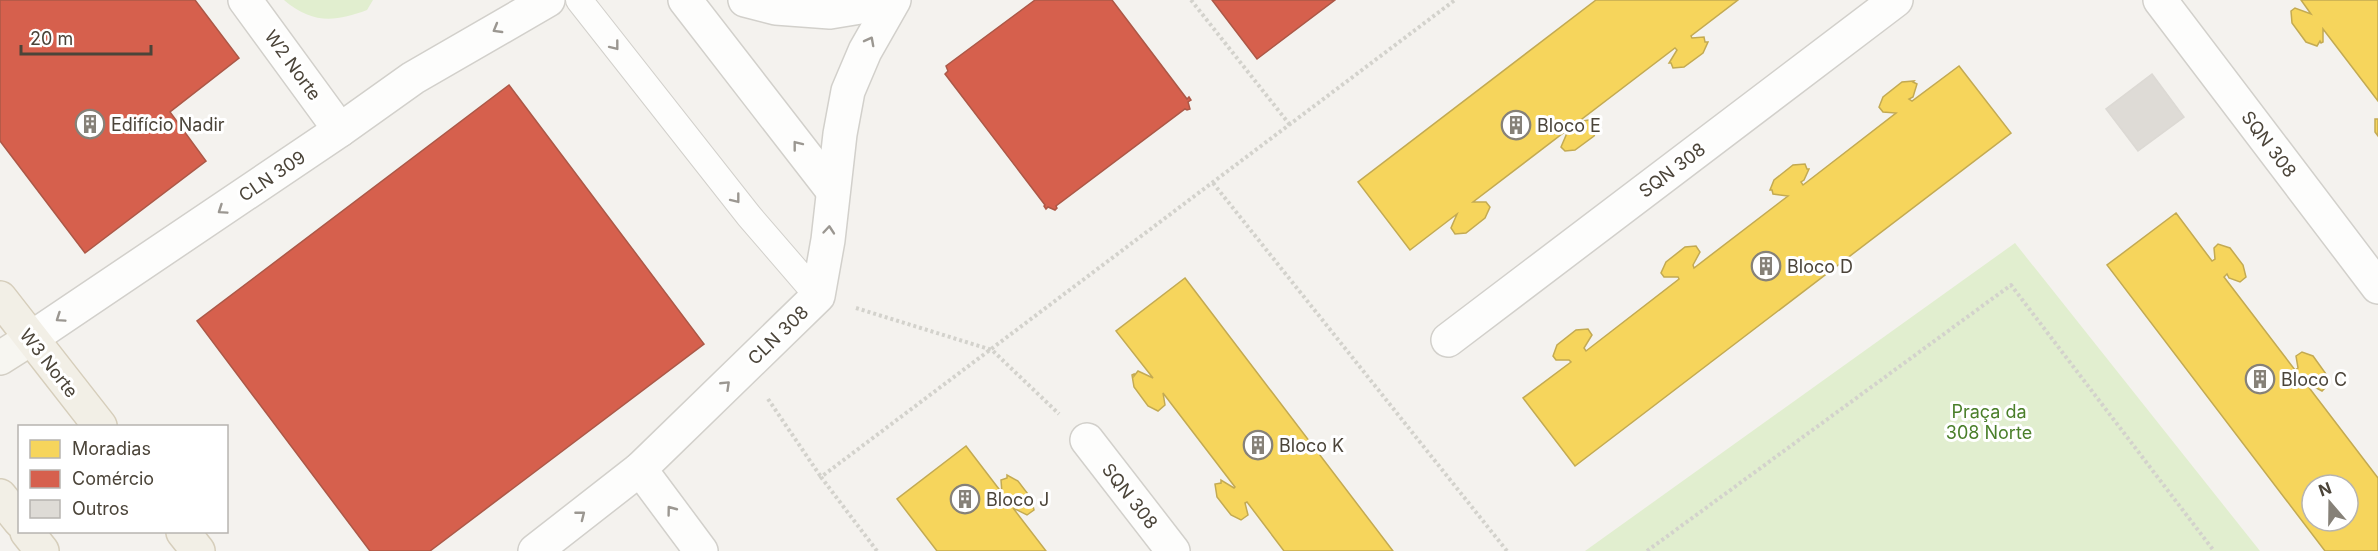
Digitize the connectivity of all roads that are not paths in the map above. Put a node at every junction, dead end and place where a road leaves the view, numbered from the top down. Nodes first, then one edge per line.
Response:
1 (245, 0) edge
2 (548, 0) edge
3 (579, 0) edge
4 (685, 0) edge
5 (745, 0) edge
6 (1896, 0) edge
7 (2160, 0) edge
8 (892, 1) edge
9 (340, 130) junction
10 (833, 191) junction
11 (2378, 287) edge
12 (818, 296) junction
13 (0, 298) edge
14 (30, 339) junction
15 (1448, 340) dead end
16 (0, 358) edge
17 (99, 425) edge
18 (1087, 440) road end
19 (640, 469) junction
20 (0, 496) edge
21 (18, 518) edge
22 (28, 533) edge
23 (184, 533) edge
24 (42, 551) edge
25 (198, 551) edge
26 (535, 551) edge
27 (701, 551) edge
28 (1173, 551) edge

1 - 9 street, W2 Norte
2 -> 9 street, CLN 309
3 -> 12 lane
10 -> 4 street
5 - 8 street
6 - 15 street, SQN 308
7 - 11 street, SQN 308
10 -> 8 street, CLN 308
9 -> 14 street, CLN 309
12 -> 10 street, CLN 308
19 -> 12 street, CLN 308
13 - 14 main road, W3 Norte
14 - 16 main road, CLN 309
14 - 17 main road, W3 Norte
18 - 28 street, SQN 308
26 -> 19 street, CLN 308
27 -> 19 street
20 - 21 main road
22 - 24 main road
23 - 25 main road

